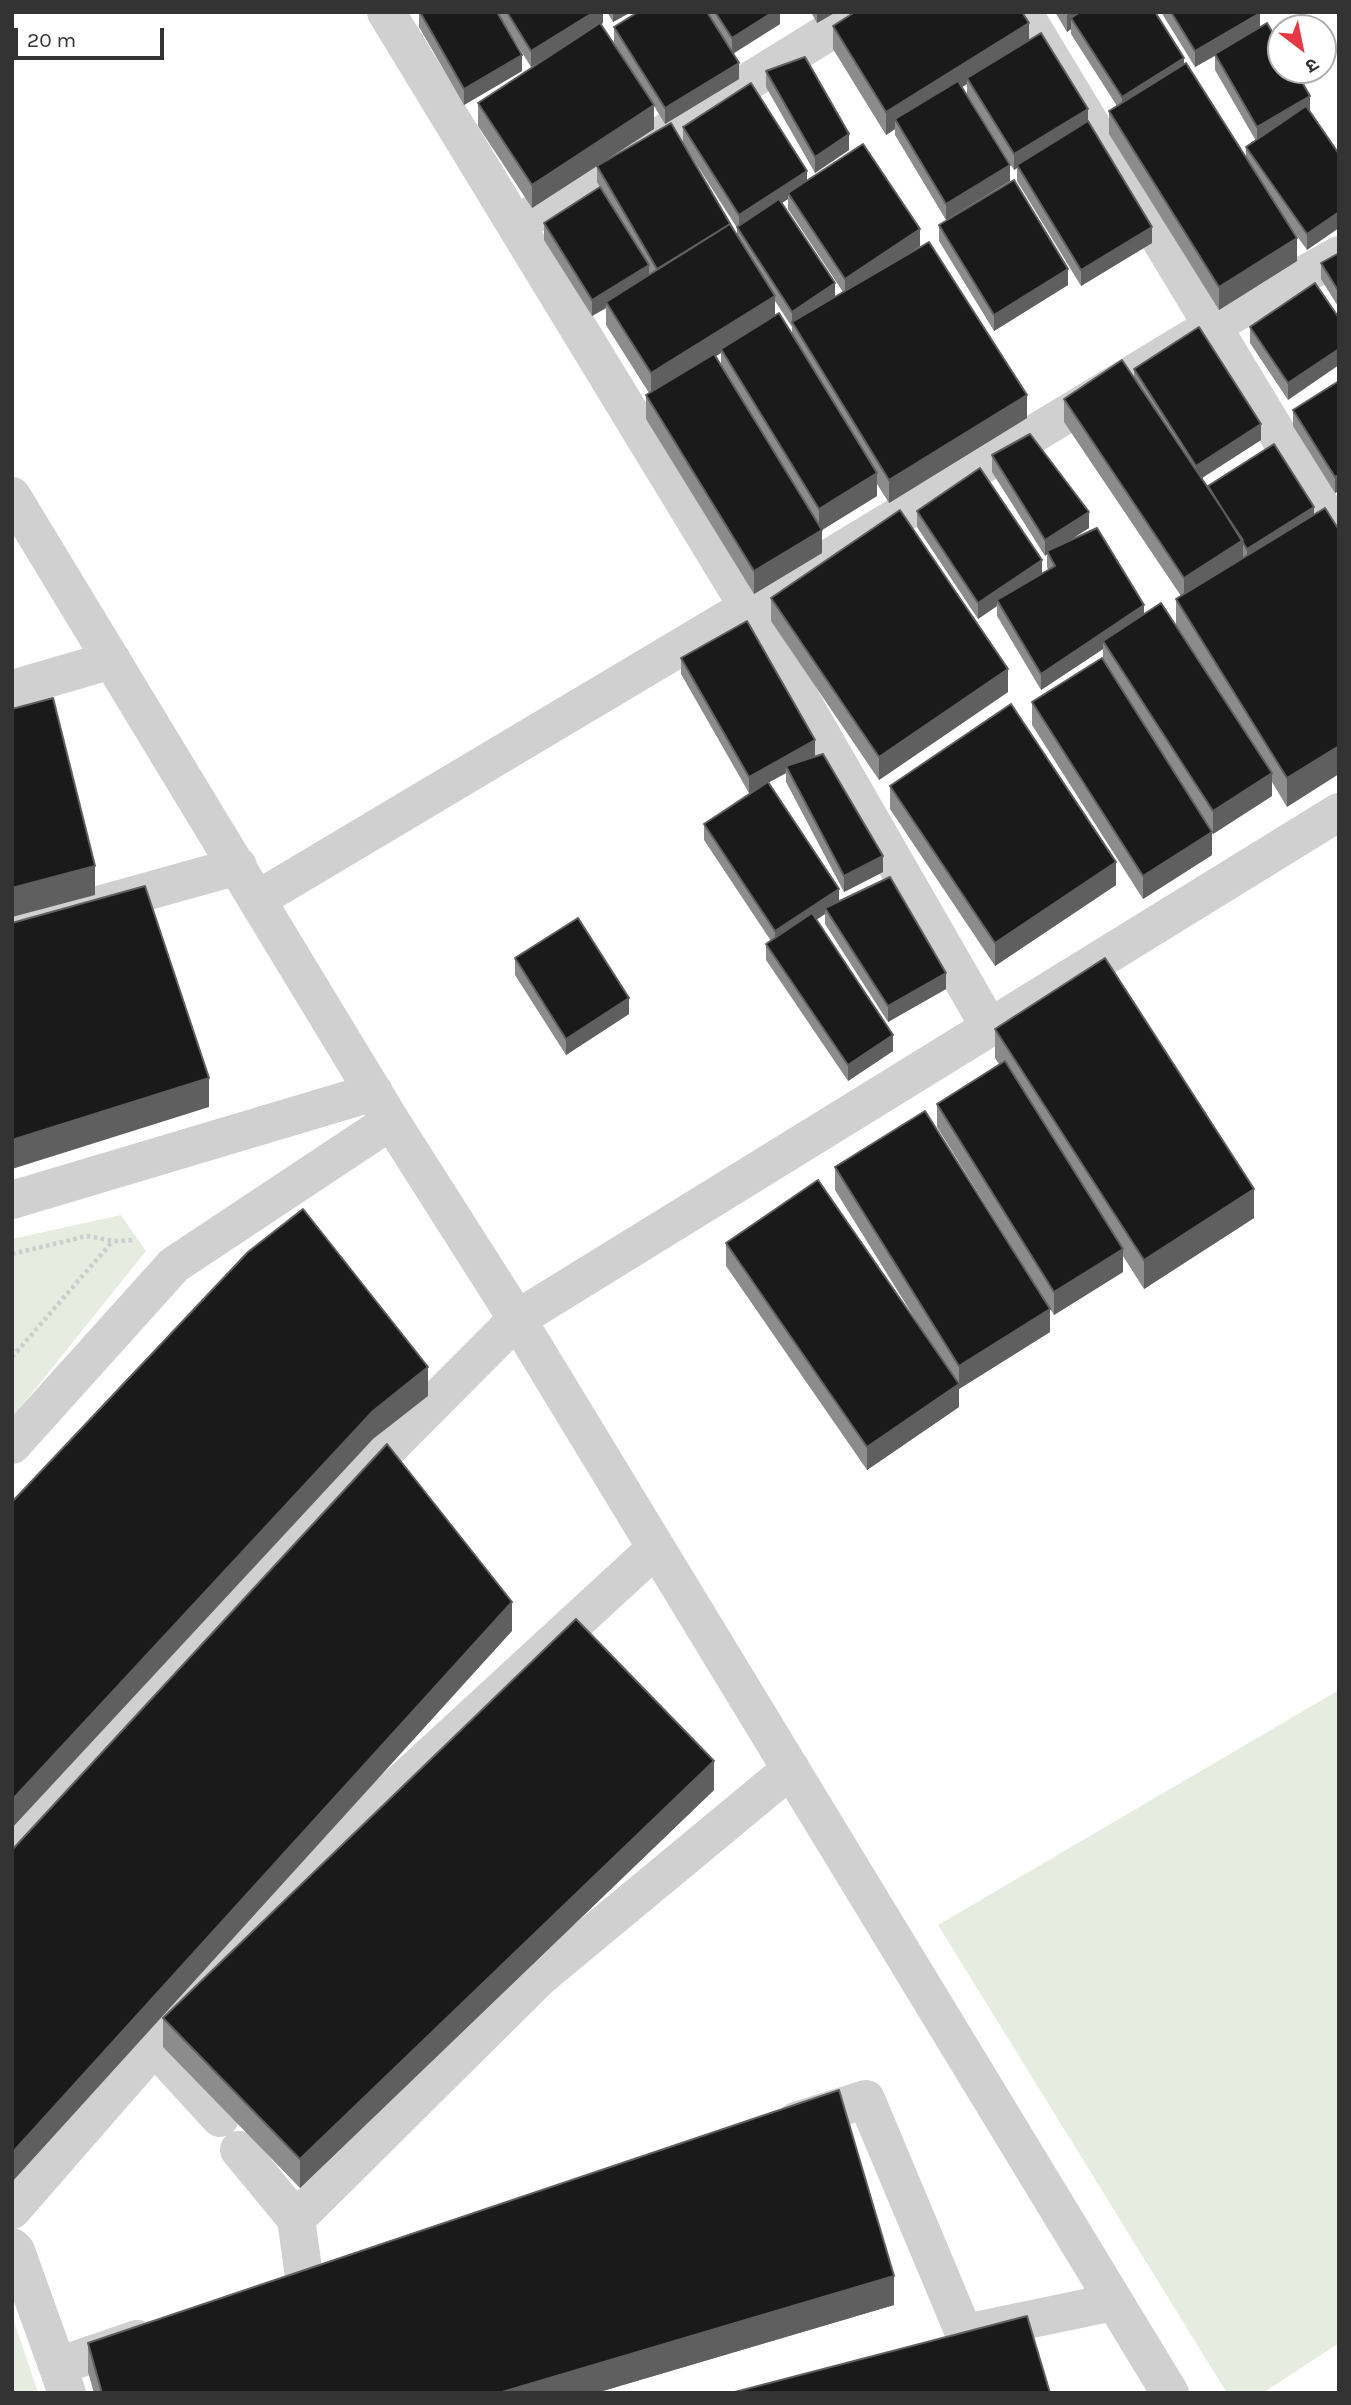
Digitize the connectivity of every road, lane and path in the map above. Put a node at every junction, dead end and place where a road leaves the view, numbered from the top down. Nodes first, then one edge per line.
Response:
1 (386, 12) edge
2 (861, 12) edge
3 (1023, 12) edge
4 (516, 225) junction
5 (1339, 255) edge
6 (1212, 326) junction
7 (12, 496) edge
8 (1339, 536) edge
9 (748, 607) junction
10 (112, 660) junction
11 (12, 689) edge
12 (1339, 812) edge
13 (238, 866) junction
14 (258, 899) junction
15 (12, 929) edge
16 (990, 1028) junction
17 (383, 1107) junction
18 (12, 1200) edge
19 (12, 1254) edge
20 (517, 1319) junction
21 (12, 1357) edge
22 (12, 1445) edge
23 (656, 1548) junction
24 (791, 1769) junction
25 (12, 1853) edge
26 (154, 2046) junction
27 (761, 2133) edge
28 (12, 2210) edge
29 (296, 2219) junction
30 (12, 2248) edge
31 (344, 2270) edge
32 (305, 2283) junction
33 (266, 2296) edge
34 (1114, 2302) junction
35 (175, 2327) edge
36 (964, 2333) junction
37 (926, 2343) edge
38 (63, 2379) edge
39 (1170, 2393) edge

1 - 4 street
2 - 4 street
3 - 6 street
4 - 9 street
5 - 6 street
6 - 8 street
6 - 9 street
7 - 10 street
9 - 14 street
9 - 16 street
10 - 11 street
10 - 13 street
12 - 16 street
13 - 14 street
13 - 15 street
14 - 17 street
16 - 20 street
17 - 18 street
17 - 20 street
17 - 22 street
19 - 21 path
20 - 23 street
20 - 25 street
23 - 24 street
23 - 26 street
24 - 29 street
24 - 34 street
26 - 28 street
26 - 29 street
27 - 36 street
29 - 32 street
30 - 38 street
31 - 32 street
32 - 33 street
34 - 36 street
34 - 39 street
35 - 38 street
36 - 37 street

